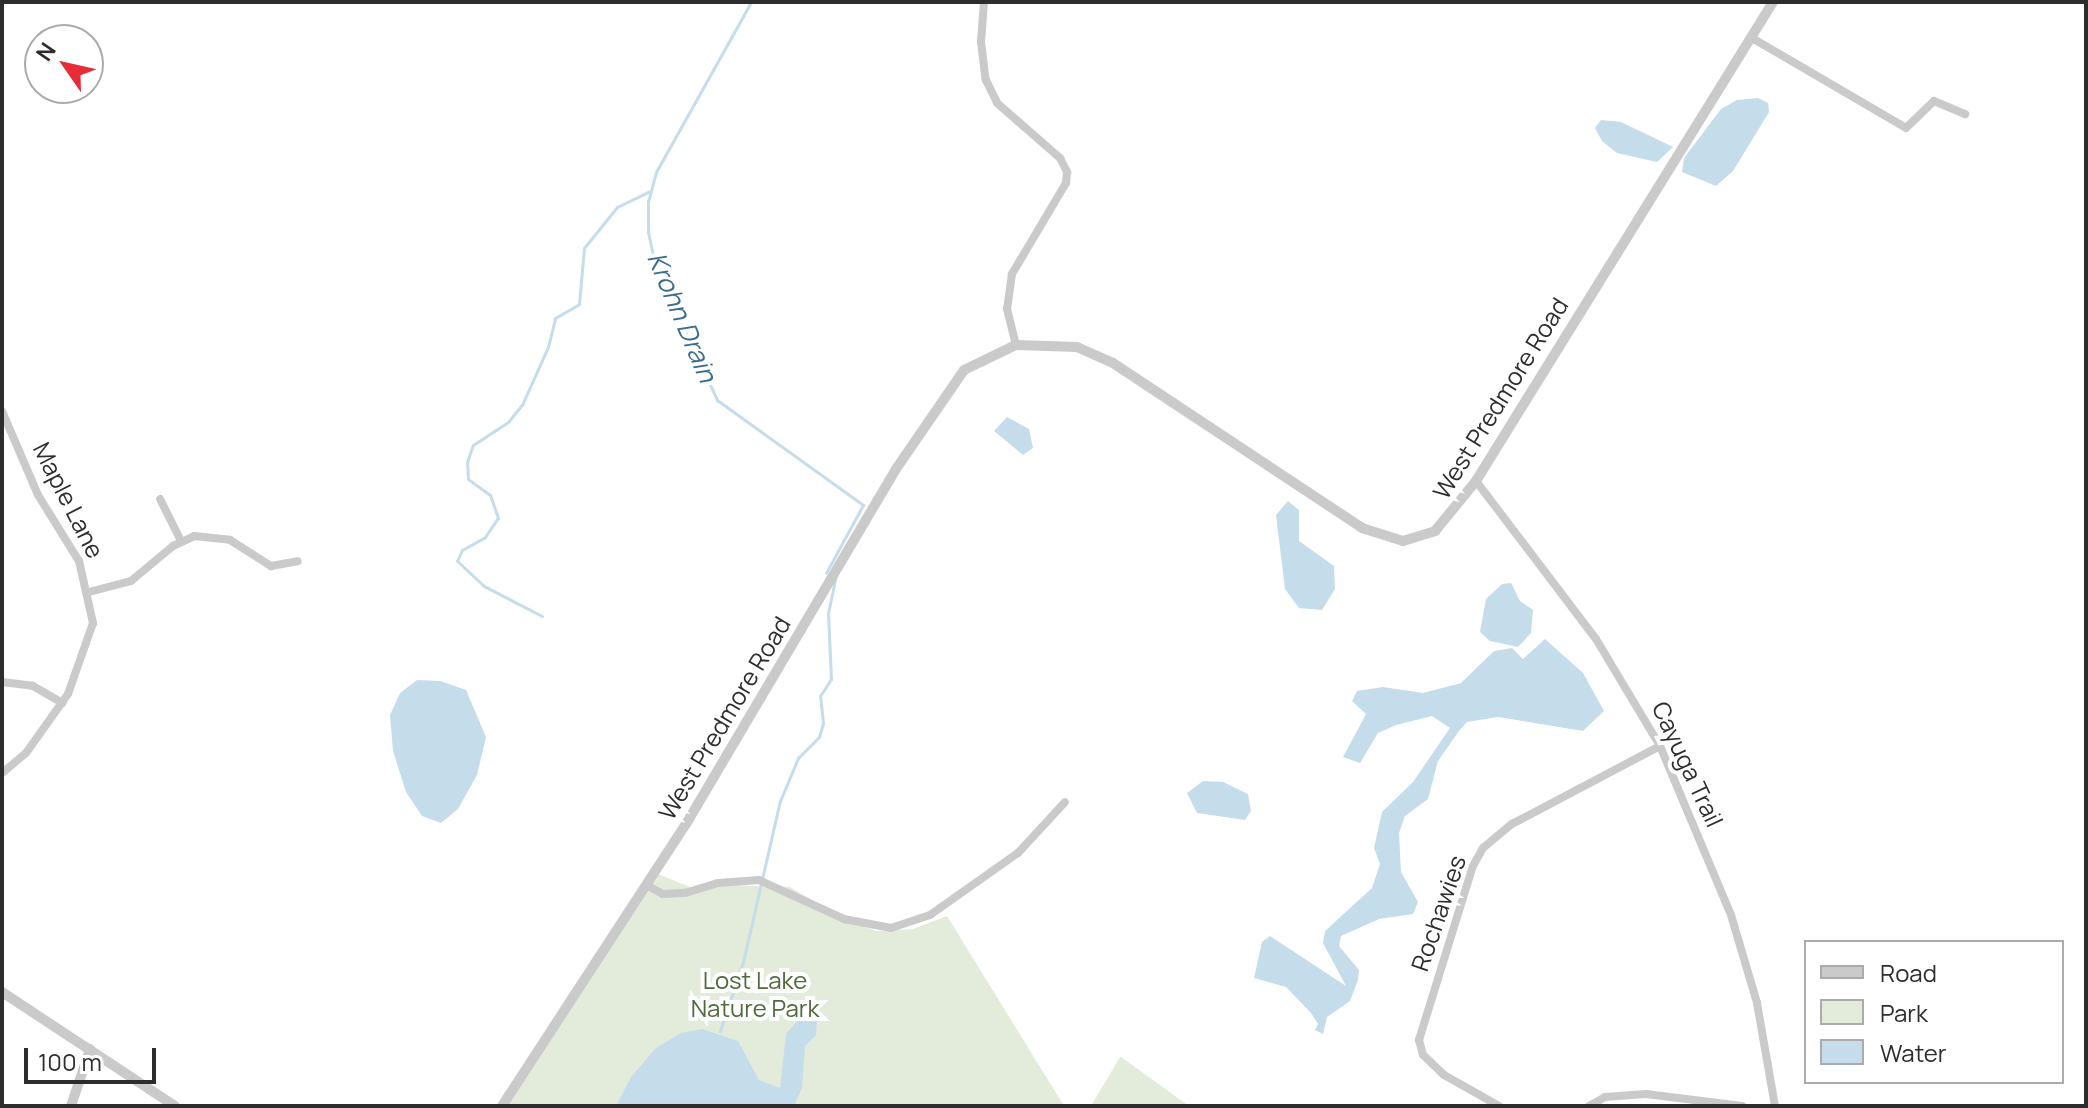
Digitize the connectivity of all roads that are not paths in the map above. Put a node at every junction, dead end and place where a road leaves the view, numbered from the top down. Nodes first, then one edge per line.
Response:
1 (984, 2) edge
2 (1773, 2) edge
3 (1752, 38) junction
4 (1965, 114) dead end
5 (1016, 345) junction
6 (2, 411) edge
7 (1476, 481) junction
8 (160, 499) dead end
9 (181, 541) junction
10 (298, 561) dead end
11 (89, 592) junction
12 (2, 682) edge
13 (62, 703) junction
14 (1660, 746) junction
15 (2, 773) edge
16 (1065, 802) dead end
17 (646, 885) junction
18 (2, 992) edge
19 (90, 1049) junction
20 (71, 1106) edge
21 (175, 1106) edge
22 (502, 1106) edge
23 (1499, 1106) edge
24 (1589, 1106) edge
25 (1742, 1106) edge
26 (1775, 1106) edge

1 - 5 street
2 - 3 street, West Predmore Road
3 - 4 street
3 - 7 street, West Predmore Road
5 - 7 street, West Predmore Road
5 - 17 street, West Predmore Road
6 - 11 street, Maple Lane
7 - 14 street, Cayuga Trail
8 - 9 street
9 - 10 street
9 - 11 street
11 - 13 street, Maple Lane
12 - 13 street
13 - 15 street, Maple Lane
14 - 23 street, Rochawies
14 - 26 street, Cayuga Trail
16 - 17 street
17 - 22 street, West Predmore Road
18 - 19 street
19 - 20 street
19 - 21 street
24 - 25 street

